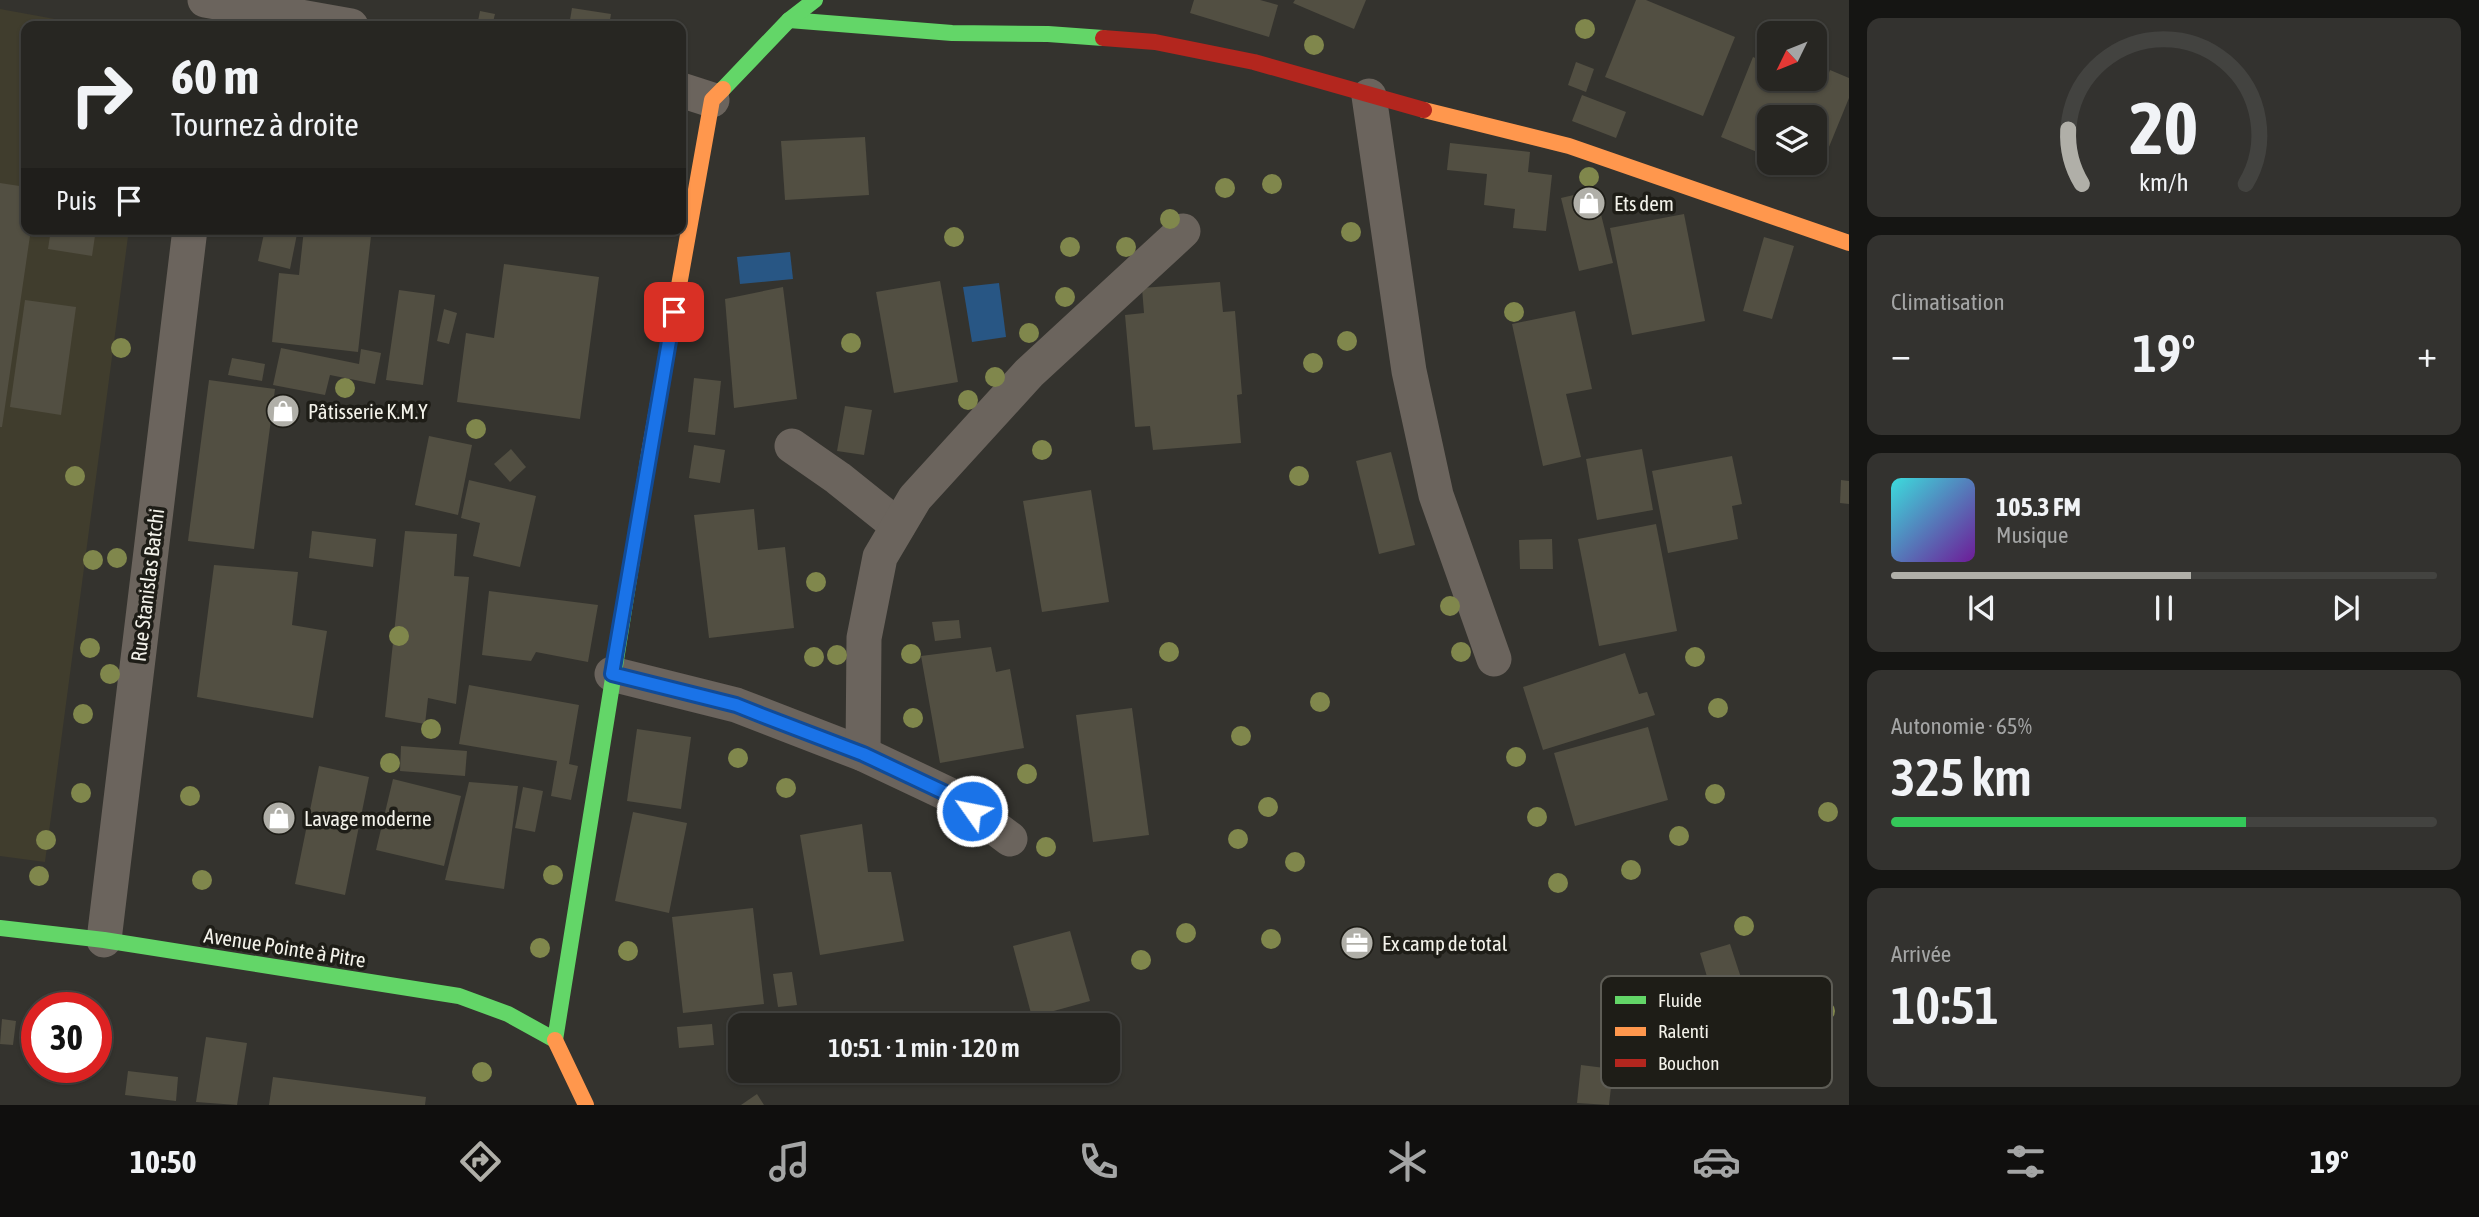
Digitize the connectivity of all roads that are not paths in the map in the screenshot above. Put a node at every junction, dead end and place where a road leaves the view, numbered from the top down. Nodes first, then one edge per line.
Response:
1 (815, 0) edge
2 (214, 7) edge
3 (789, 20) junction
4 (315, 21) edge
5 (696, 95) edge
6 (1369, 96) junction
7 (686, 164) edge
8 (1183, 231) dead end
9 (189, 235) edge
10 (676, 235) edge
11 (1849, 243) edge
12 (792, 446) dead end
13 (898, 526) junction
14 (1494, 659) dead end
15 (612, 674) junction
16 (863, 754) junction
17 (1010, 839) dead end
18 (0, 928) edge
19 (104, 940) junction
20 (555, 1040) junction
21 (586, 1105) edge

1 - 3 street
2 - 4 street
3 - 5 street
3 - 6 street
5 - 7 street
6 - 11 street
6 - 14 street
8 - 13 street
9 - 19 street, Rue Stanislas Batchi
10 - 15 street
12 - 13 street
13 - 16 street
15 - 16 street
15 - 20 street
16 - 17 street
18 - 19 street, Avenue Pointe à Pitre
19 - 20 street, Avenue Pointe à Pitre
20 - 21 street

